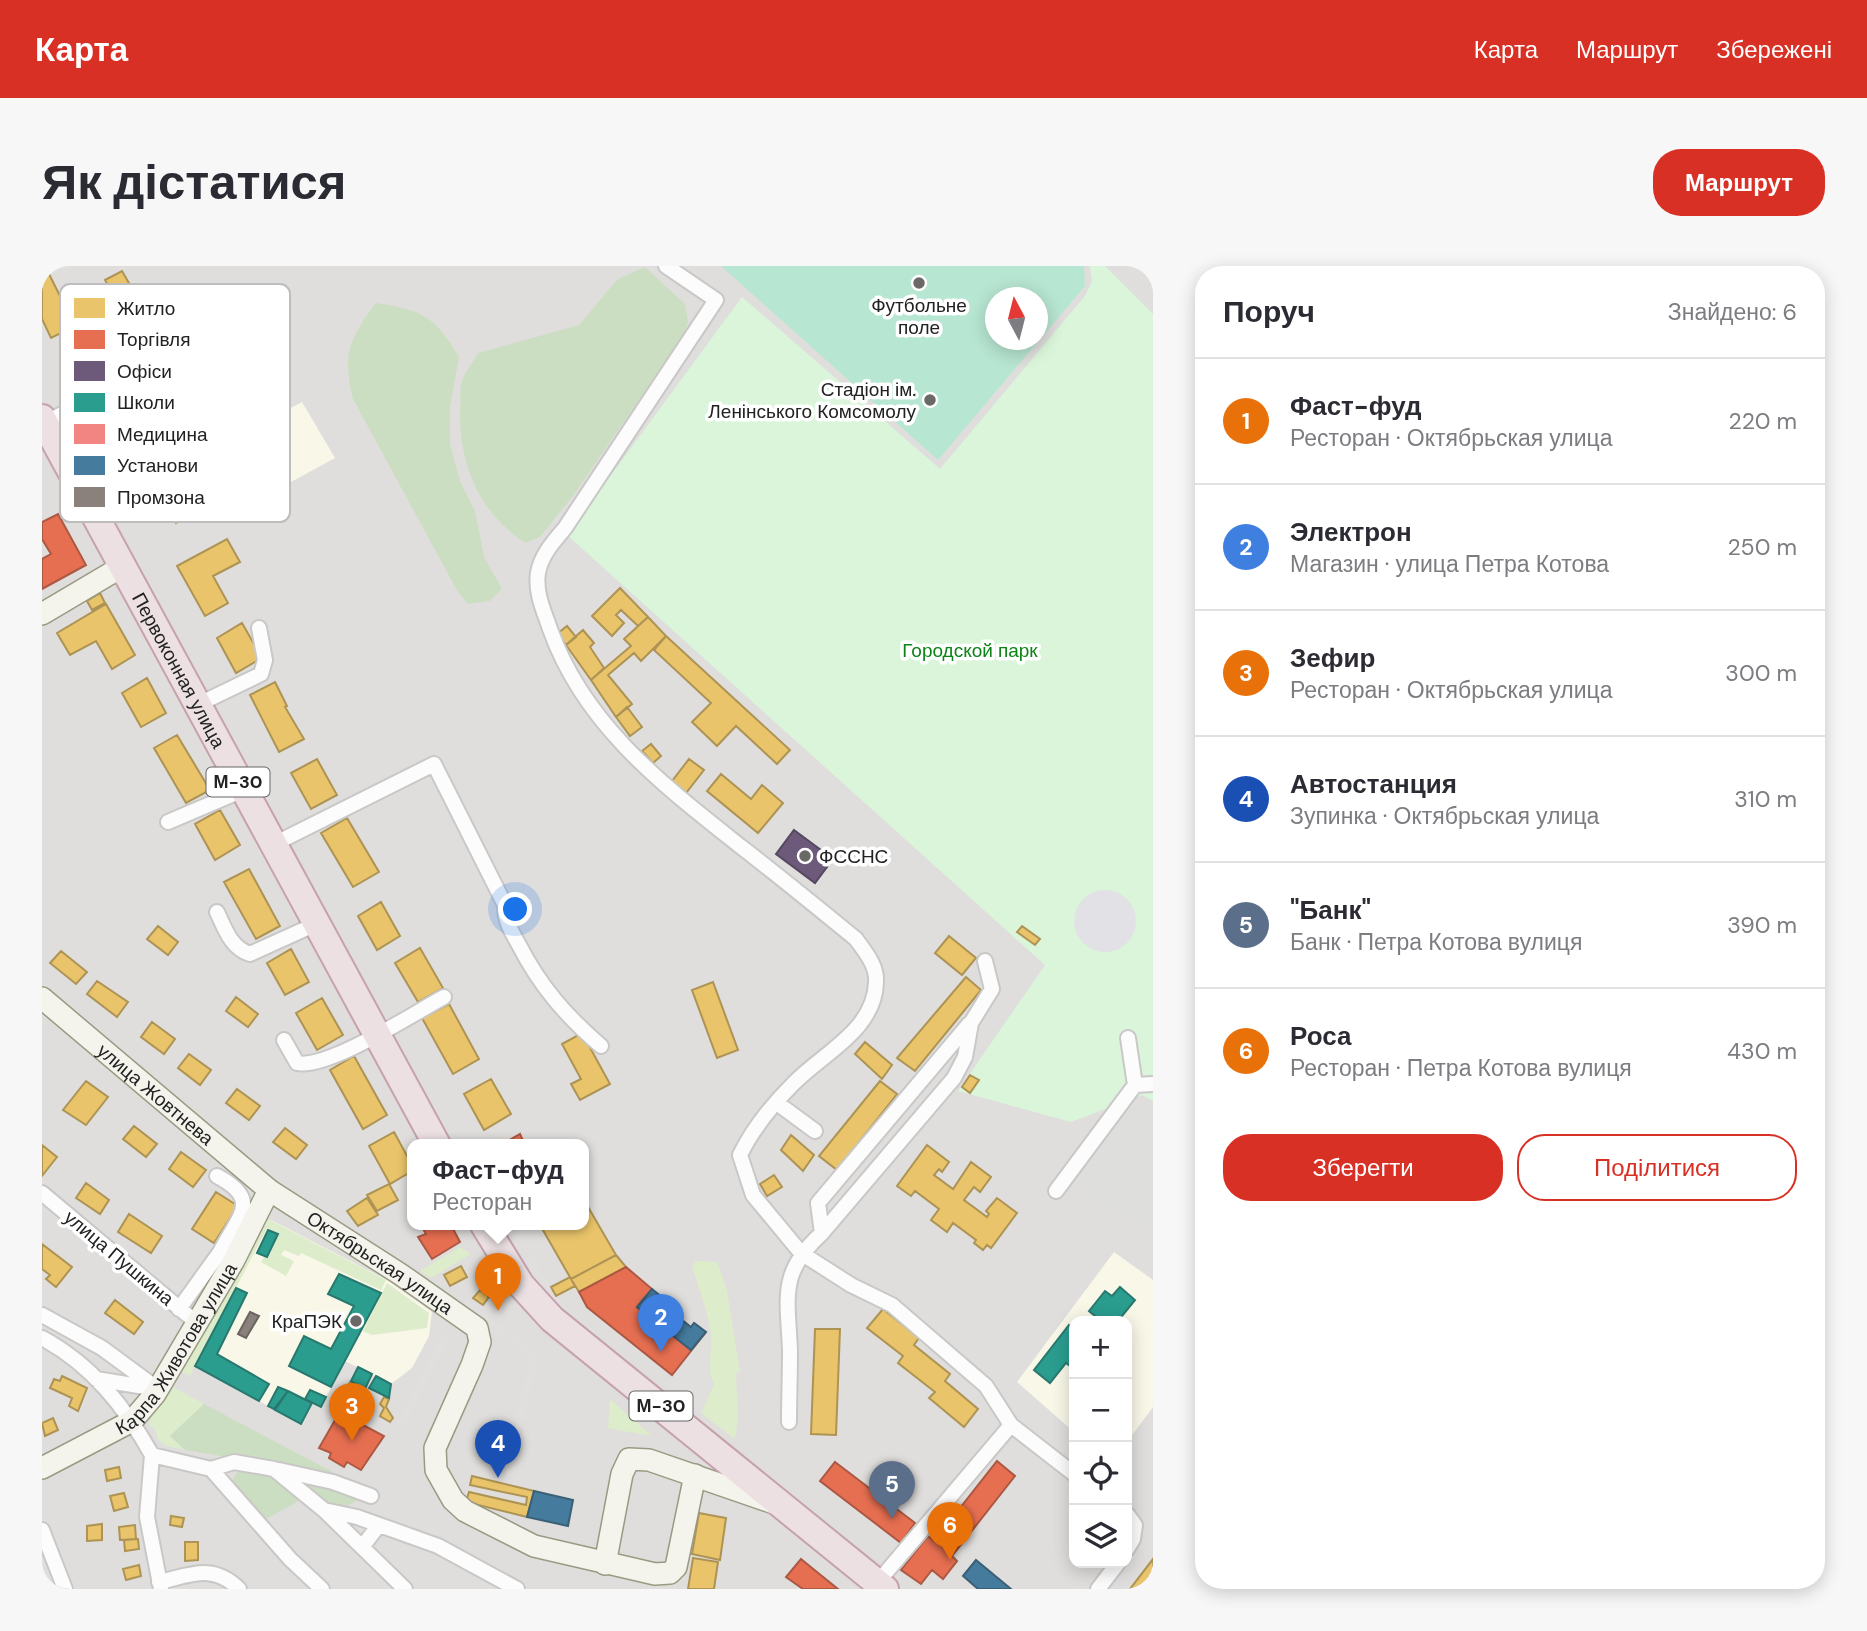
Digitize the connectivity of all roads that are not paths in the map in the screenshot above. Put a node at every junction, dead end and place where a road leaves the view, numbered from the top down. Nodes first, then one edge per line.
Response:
1 (666, 266) edge
2 (60, 415) edge
3 (43, 422) edge
4 (60, 453) edge
5 (99, 522) edge
6 (123, 566) junction
7 (42, 614) edge
8 (259, 628) dead end
9 (197, 705) junction
10 (243, 790) junction
11 (168, 822) dead end
12 (272, 845) junction
13 (217, 912) dead end
14 (316, 924) junction
15 (985, 961) dead end
16 (444, 996) dead end
17 (42, 998) edge
18 (971, 1023) junction
19 (377, 1035) junction
20 (1128, 1038) dead end
21 (284, 1040) dead end
22 (601, 1046) dead end
23 (1153, 1084) edge
24 (1135, 1086) junction
25 (777, 1103) junction
26 (815, 1131) dead end
27 (434, 1139) edge
28 (217, 1176) dead end
29 (268, 1191) junction
30 (1056, 1191) dead end
31 (42, 1193) edge
32 (487, 1230) edge
33 (822, 1233) junction
34 (800, 1253) junction
35 (227, 1256) junction
36 (179, 1309) junction
37 (42, 1315) edge
38 (197, 1322) junction
39 (42, 1338) edge
40 (96, 1379) junction
41 (157, 1392) junction
42 (132, 1421) junction
43 (789, 1422) dead end
44 (1011, 1425) junction
45 (152, 1455) junction
46 (42, 1468) edge
47 (211, 1469) junction
48 (274, 1469) junction
49 (1069, 1470) edge
50 (695, 1475) junction
51 (371, 1496) dead end
52 (783, 1506) junction
53 (324, 1510) junction
54 (1132, 1521) edge
55 (379, 1525) junction
56 (42, 1530) edge
57 (1132, 1541) edge
58 (362, 1547) junction
59 (605, 1564) junction
60 (1114, 1568) edge
61 (657, 1582) edge
62 (160, 1586) edge
63 (881, 1586) edge
64 (65, 1589) edge
65 (239, 1589) edge
66 (322, 1589) edge
67 (405, 1589) edge
68 (517, 1589) edge
69 (1098, 1589) edge

1 - 25 street
2 - 3 street
3 - 4 highway, Первоконная улица / М-30
5 - 6 highway, Первоконная улица / М-30
6 - 7 main road
6 - 9 highway, Первоконная улица / М-30
8 - 9 street
9 - 10 highway, Первоконная улица / М-30
10 - 11 street
10 - 12 highway, Первоконная улица / М-30
12 - 14 highway, Первоконная улица / М-30
12 - 22 street
13 - 14 street
14 - 19 highway, Первоконная улица / М-30
15 - 18 street
16 - 19 street
17 - 29 main road, улица Жовтнева
18 - 33 street
18 - 33 street
19 - 21 street
19 - 27 highway, Первоконная улица / М-30
20 - 24 street
23 - 24 street
24 - 30 street
25 - 26 street
25 - 34 street
28 - 35 street
29 - 35 main road, Карпа Животова улица
29 - 59 main road, Октябрьская улица
31 - 36 street, улица Пушкина
32 - 52 highway, М-30
33 - 34 street
34 - 43 street
34 - 44 street
35 - 36 street
35 - 38 main road, Карпа Животова улица
36 - 38 street, улица Пушкина
37 - 41 street
38 - 41 main road, Карпа Животова улица
39 - 40 street
40 - 41 street
40 - 42 street
41 - 42 main road, Карпа Животова улица
42 - 45 street
42 - 46 main road, Карпа Животова улица
44 - 49 street
44 - 63 street
45 - 47 street
45 - 62 street
47 - 48 street
47 - 66 street
48 - 51 street
48 - 53 street
50 - 52 main road
50 - 59 main road
50 - 61 main road
52 - 63 highway, М-30
53 - 55 street
53 - 58 street
54 - 57 street
55 - 58 street
55 - 68 street
56 - 64 street
58 - 67 street
59 - 61 main road
60 - 69 street
62 - 65 street

